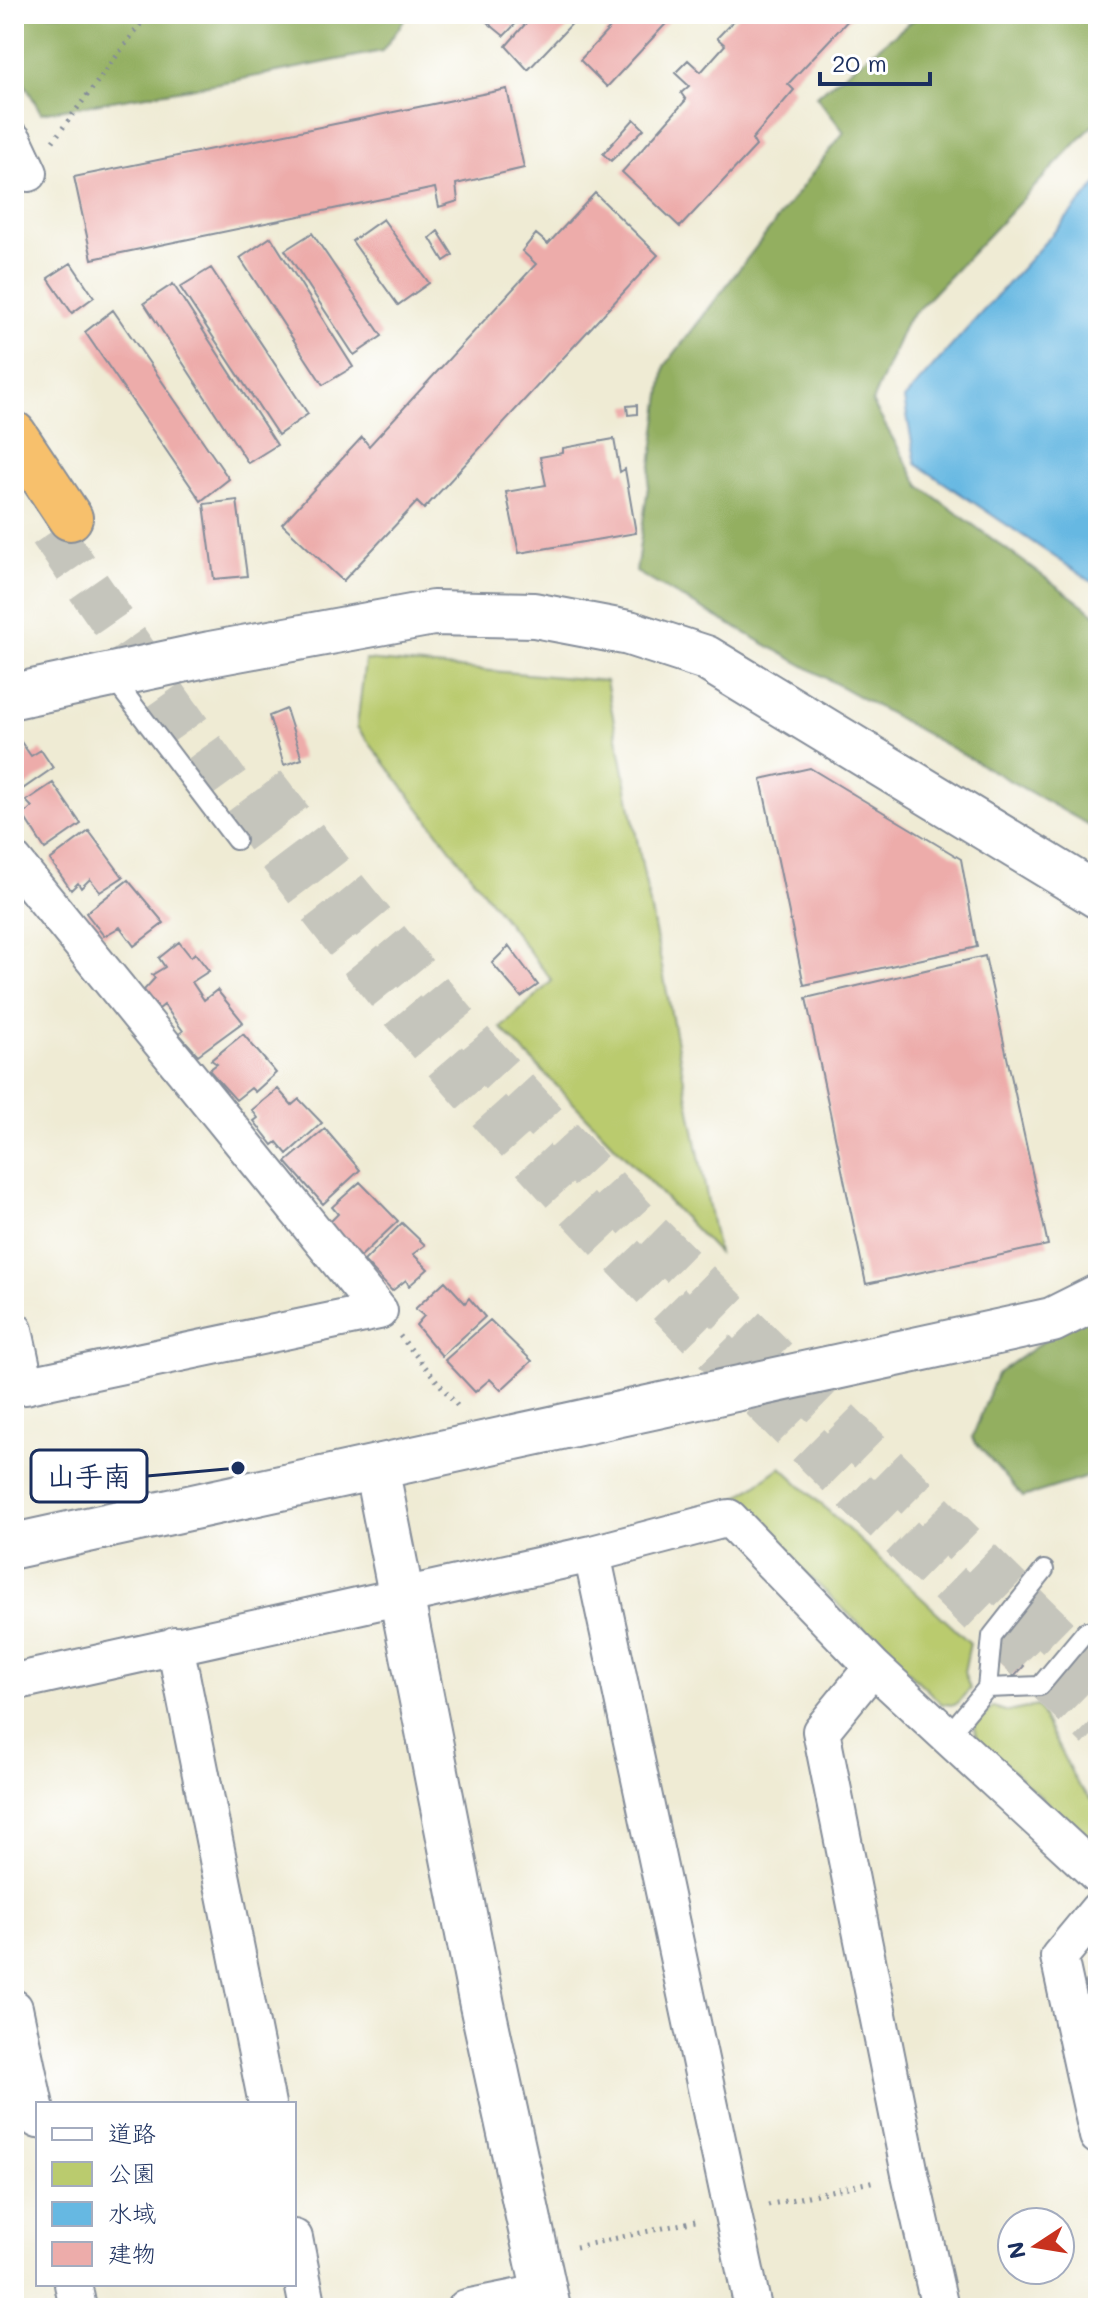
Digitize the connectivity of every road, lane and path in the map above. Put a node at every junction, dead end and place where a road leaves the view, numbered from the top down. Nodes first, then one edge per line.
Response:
1 (148, 14) edge
2 (22, 157) edge
3 (14, 434) edge
4 (14, 475) edge
5 (111, 675) junction
6 (14, 696) edge
7 (236, 840) dead end
8 (14, 861) edge
9 (1098, 896) edge
10 (1098, 1297) edge
11 (379, 1311) junction
12 (14, 1330) edge
13 (20, 1387) edge
14 (488, 1443) junction
15 (376, 1467) junction
16 (14, 1546) edge
17 (592, 1554) junction
18 (1044, 1570) dead end
19 (402, 1595) junction
20 (1086, 1631) dead end
21 (175, 1645) junction
22 (873, 1667) junction
23 (14, 1682) edge
24 (987, 1688) junction
25 (949, 1734) junction
26 (1098, 1875) edge
27 (1098, 1910) edge
28 (14, 2008) edge
29 (267, 2102) edge
30 (36, 2111) edge
31 (1098, 2136) edge
32 (296, 2248) edge
33 (73, 2286) edge
34 (546, 2300) edge
35 (78, 2308) edge
36 (308, 2308) edge
37 (466, 2308) edge
38 (753, 2308) edge
39 (940, 2308) edge

1 - 2 path
3 - 4 highway
5 - 6 street
5 - 7 lane
5 - 9 street
8 - 11 street
10 - 14 street
11 - 13 street
11 - 14 path
12 - 13 street
14 - 15 street
15 - 16 street
15 - 19 street
17 - 19 street
17 - 22 street
17 - 38 street
18 - 24 lane
19 - 21 street
19 - 34 street
20 - 24 lane
21 - 23 street
21 - 29 street
22 - 25 street
22 - 39 street
24 - 25 lane
25 - 26 street
27 - 31 street
28 - 30 street
32 - 36 street
33 - 35 street
34 - 37 street

